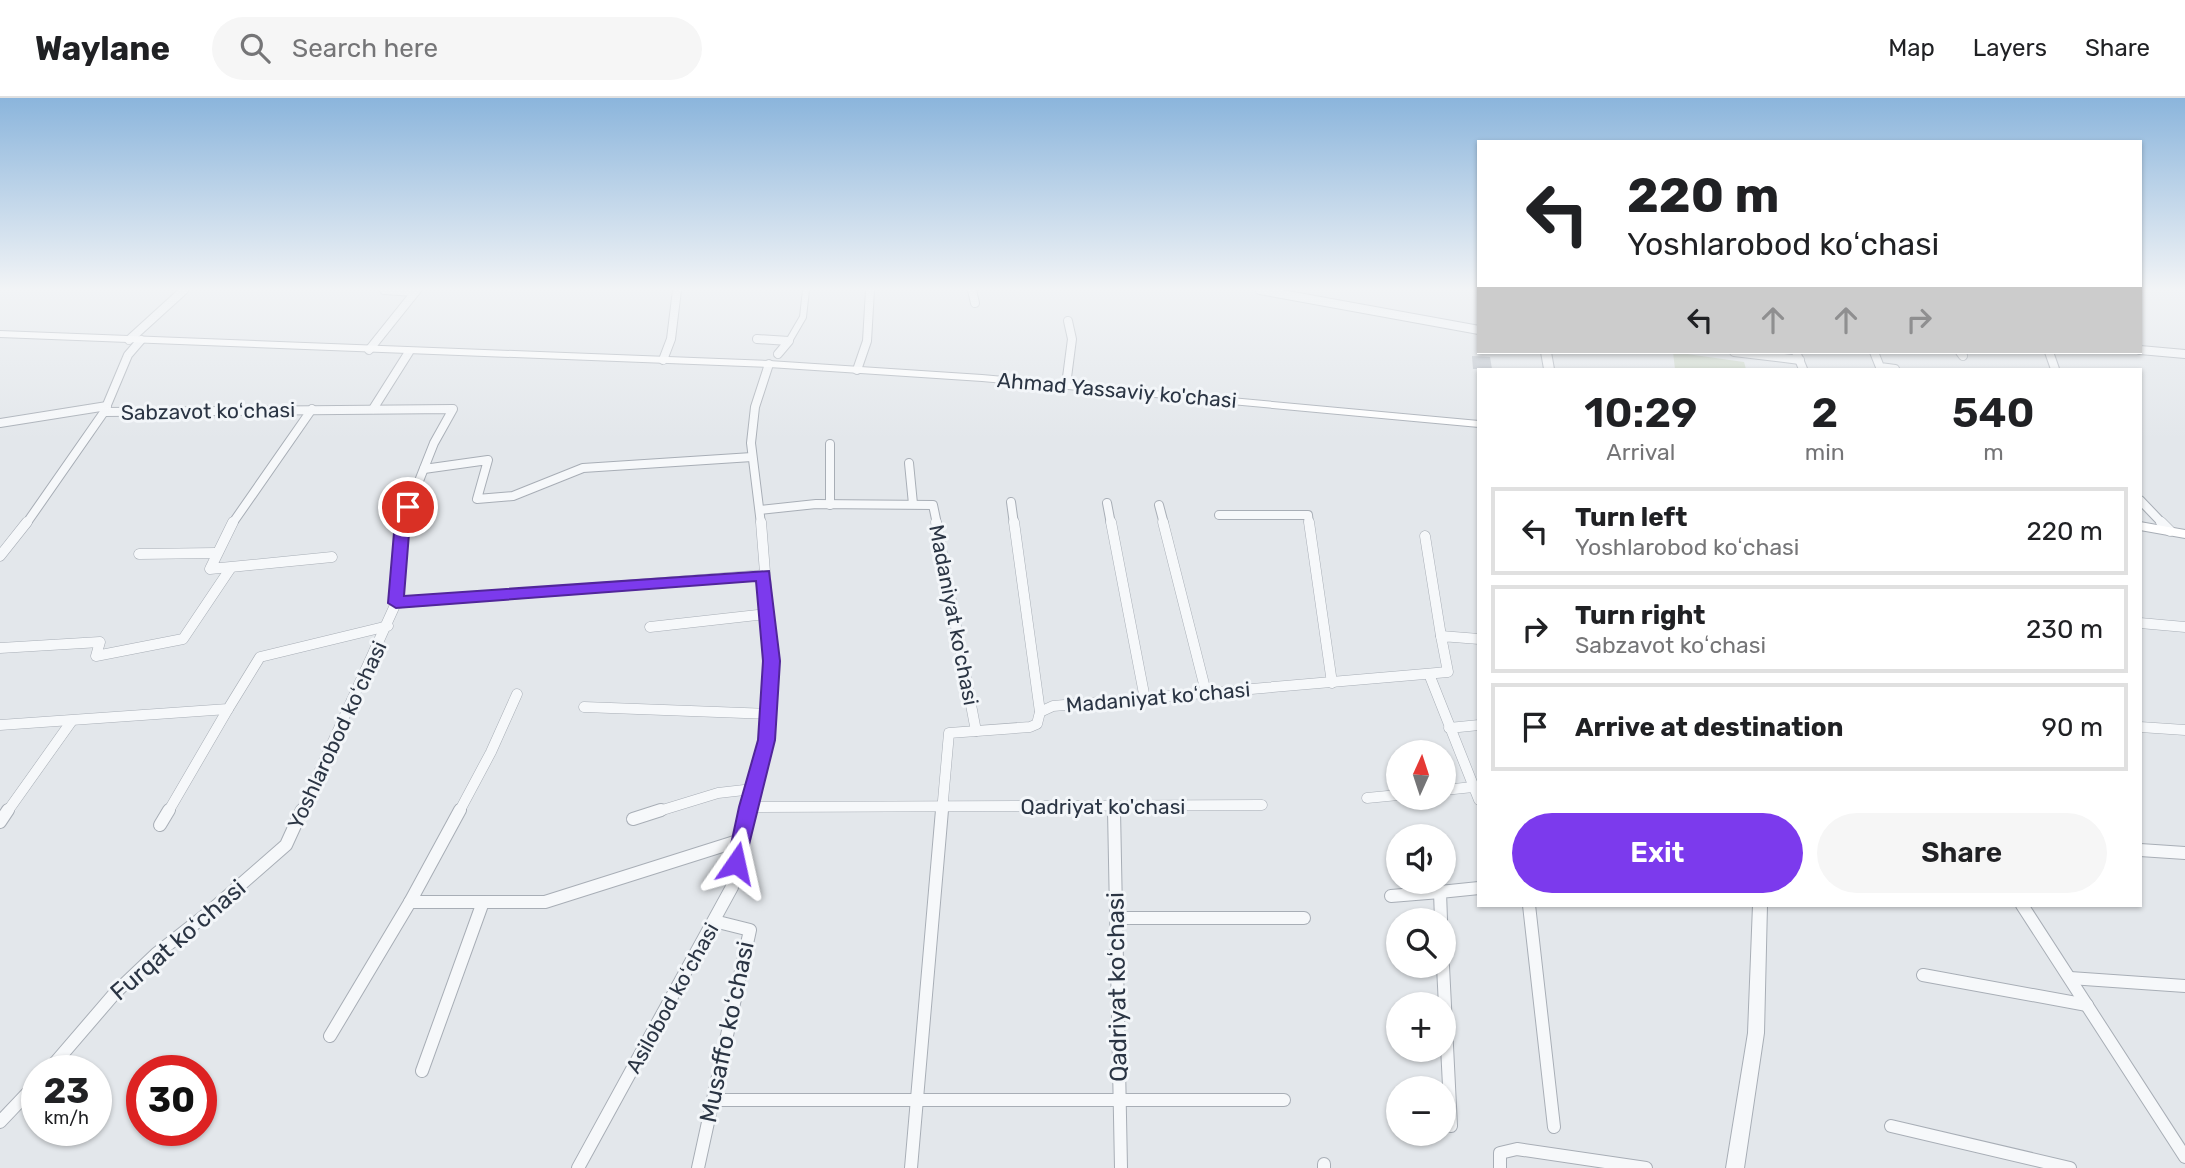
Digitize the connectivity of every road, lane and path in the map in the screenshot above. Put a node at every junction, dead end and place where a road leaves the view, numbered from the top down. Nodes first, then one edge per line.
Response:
1 (129, 340) edge
2 (141, 340) junction
3 (377, 340) edge
4 (671, 340) edge
5 (772, 340) edge
6 (867, 340) edge
7 (1072, 340) edge
8 (789, 341) joint
9 (369, 350) junction
10 (2142, 350) edge
11 (409, 352) junction
12 (778, 354) dead end
13 (1766, 354) edge
14 (1875, 354) edge
15 (2185, 354) edge
16 (1798, 356) edge
17 (663, 360) junction
18 (769, 364) junction
19 (1888, 368) edge
20 (857, 370) junction
21 (1066, 385) junction
22 (105, 409) junction
23 (312, 409) junction
24 (373, 409) junction
25 (0, 423) edge
26 (1477, 424) edge
27 (830, 444) dead end
28 (752, 457) junction
29 (909, 463) dead end
30 (424, 469) junction
31 (2142, 501) edge
32 (1011, 502) dead end
33 (913, 503) junction
34 (1107, 503) dead end
35 (830, 505) junction
36 (1159, 505) dead end
37 (760, 510) junction
38 (1219, 515) dead end
39 (2142, 526) edge
40 (2170, 531) junction
41 (2185, 534) edge
42 (1425, 536) dead end
43 (216, 553) junction
44 (139, 554) dead end
45 (0, 556) edge
46 (332, 557) dead end
47 (230, 569) junction
48 (764, 575) junction
49 (396, 603) junction
50 (767, 614) junction
51 (2142, 623) edge
52 (388, 625) junction
53 (650, 627) dead end
54 (2185, 627) edge
55 (1441, 636) junction
56 (1477, 639) edge
57 (0, 648) edge
58 (1429, 674) junction
59 (1332, 682) junction
60 (1206, 692) junction
61 (517, 694) dead end
62 (1145, 699) junction
63 (584, 707) dead end
64 (228, 709) junction
65 (1041, 712) junction
66 (768, 714) junction
67 (71, 722) junction
68 (0, 725) edge
69 (1477, 725) edge
70 (2142, 727) edge
71 (1449, 728) junction
72 (2185, 730) edge
73 (976, 731) junction
74 (1474, 780) edge
75 (1456, 786) edge
76 (752, 789) junction
77 (1386, 796) edge
78 (1367, 798) dead end
79 (1262, 805) dead end
80 (748, 807) junction
81 (943, 807) junction
82 (1114, 807) junction
83 (633, 820) dead end
84 (0, 822) edge
85 (160, 825) dead end
86 (741, 840) junction
87 (286, 845) joint
88 (2142, 850) edge
89 (2185, 853) edge
90 (1477, 888) edge
91 (1456, 890) edge
92 (1416, 894) edge
93 (1391, 896) dead end
94 (410, 902) junction
95 (483, 902) junction
96 (1529, 907) edge
97 (1760, 907) edge
98 (2023, 907) edge
99 (1116, 918) junction
100 (1304, 918) dead end
101 (714, 921) junction
102 (1923, 975) dead end
103 (1444, 978) edge
104 (2070, 978) junction
105 (2185, 986) edge
106 (2087, 1005) junction
107 (330, 1036) dead end
108 (62, 1055) edge
109 (422, 1071) dead end
110 (1448, 1076) edge
111 (21, 1100) edge
112 (713, 1100) junction
113 (917, 1100) junction
114 (1119, 1100) junction
115 (1284, 1100) dead end
116 (0, 1122) edge
117 (1891, 1126) dead end
118 (1554, 1127) dead end
119 (2183, 1151) edge
120 (578, 1168) edge
121 (698, 1168) edge
122 (911, 1168) edge
123 (1121, 1168) edge
124 (1500, 1168) edge
125 (1646, 1168) edge
126 (1735, 1168) edge
127 (2070, 1168) edge

1 - 2 main road, Ahmad Yassaviy ko'chasi
2 - 9 main road, Ahmad Yassaviy ko'chasi
2 - 22 street
3 - 9 street
4 - 17 street
5 - 8 street
6 - 20 street
7 - 21 street
8 - 12 street
9 - 11 main road, Ahmad Yassaviy ko'chasi
10 - 15 street
11 - 17 main road, Ahmad Yassaviy ko'chasi
11 - 24 street
13 - 16 street
14 - 19 street
17 - 18 main road, Ahmad Yassaviy ko'chasi
18 - 20 main road, Ahmad Yassaviy ko'chasi
18 - 28 street, Asilobod koʻchasi
20 - 21 main road, Ahmad Yassaviy ko'chasi
21 - 26 main road, Ahmad Yassaviy ko'chasi
22 - 23 street, Sabzavot koʻchasi
22 - 25 street, Sabzavot koʻchasi
22 - 45 street
23 - 24 street, Sabzavot koʻchasi
23 - 43 street, Sabzavot koʻchasi
24 - 30 street, Sabzavot koʻchasi
27 - 35 street
28 - 30 street
28 - 37 street, Asilobod koʻchasi
29 - 33 street
30 - 49 street, Sabzavot koʻchasi
31 - 40 street
32 - 65 street
33 - 35 street, Madaniyat ko'chasi
33 - 73 street, Madaniyat ko'chasi
34 - 62 street
35 - 37 street, Madaniyat ko'chasi
36 - 60 street
37 - 48 street, Asilobod koʻchasi
38 - 59 street
39 - 40 main road
40 - 41 main road
42 - 55 street
43 - 44 street
43 - 47 street
46 - 47 street
47 - 57 street
48 - 49 street
48 - 50 street, Asilobod koʻchasi
49 - 52 street, Yoshlarobod koʻchasi
50 - 53 street
50 - 66 street, Asilobod koʻchasi
51 - 54 street
52 - 64 street, Yoshlarobod koʻchasi
52 - 87 street, Yoshlarobod koʻchasi
55 - 56 street
55 - 58 street
58 - 59 street, Madaniyat koʻchasi
58 - 71 street
59 - 60 street, Madaniyat koʻchasi
60 - 62 street, Madaniyat koʻchasi
61 - 94 street
62 - 65 street, Madaniyat koʻchasi
63 - 66 street
64 - 67 street
64 - 85 street, Yoshlarobod koʻchasi
65 - 73 street, Madaniyat koʻchasi
66 - 76 street, Asilobod koʻchasi
67 - 68 street
67 - 84 street
69 - 71 street
70 - 72 street
71 - 74 street
73 - 81 street, Madaniyat koʻchasi
74 - 75 street
76 - 80 street, Asilobod koʻchasi
76 - 83 street
77 - 78 street
79 - 82 street, Qadriyat ko'chasi
80 - 81 street, Qadriyat ko'chasi
80 - 86 street, Asilobod koʻchasi
81 - 82 street, Qadriyat ko'chasi
81 - 113 street, Madaniyat koʻchasi
82 - 99 street, Qadriyat koʻchasi
86 - 95 street
86 - 101 street, Asilobod koʻchasi
87 - 108 street, Furqat koʻchasi
88 - 89 street
90 - 91 street
92 - 93 street
94 - 95 street
94 - 107 street
95 - 109 street
96 - 118 street
97 - 126 street
98 - 104 street
99 - 100 street
99 - 114 street, Qadriyat koʻchasi
101 - 112 street, Musaffo koʻchasi
101 - 120 street, Asilobod koʻchasi
102 - 106 street
103 - 110 street
104 - 105 street
104 - 106 street
106 - 119 street
111 - 116 street
112 - 113 street
112 - 121 street, Musaffo koʻchasi
113 - 114 street
113 - 122 street, Madaniyat koʻchasi
114 - 115 street
114 - 123 street, Qadriyat koʻchasi
117 - 127 street
124 - 125 street

